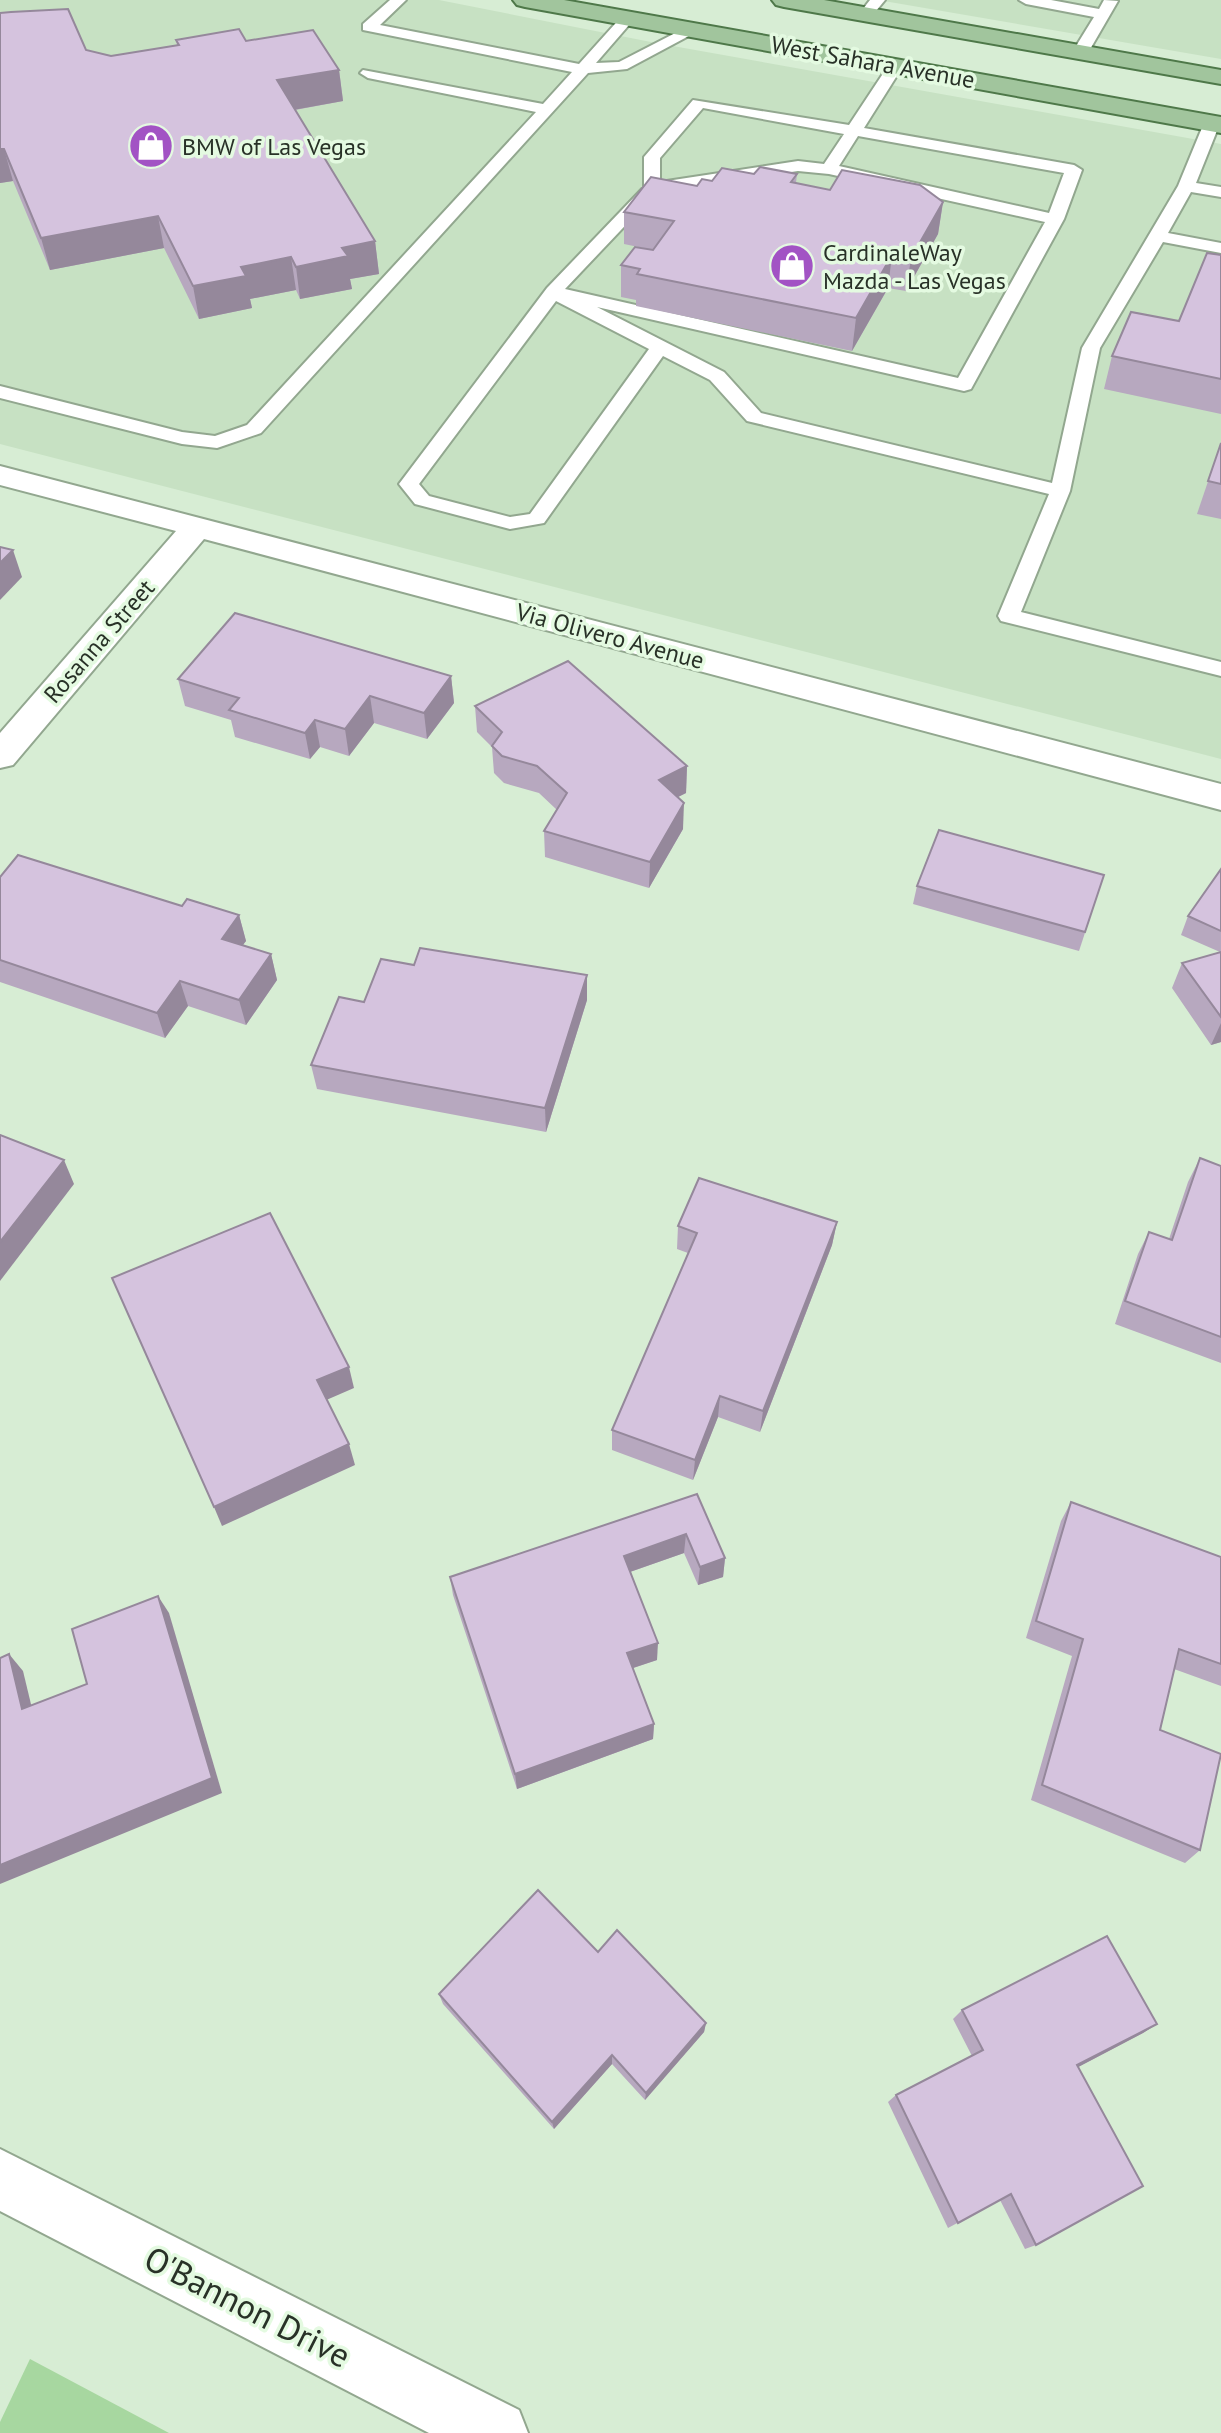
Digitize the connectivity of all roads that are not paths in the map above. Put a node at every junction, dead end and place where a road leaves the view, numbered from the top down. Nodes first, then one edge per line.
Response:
1 (399, 0) edge
2 (525, 0) edge
3 (784, 0) edge
4 (1026, 0) edge
5 (660, 2) edge
6 (872, 7) edge
7 (1108, 7) edge
8 (765, 15) dead end
9 (628, 18) junction
10 (692, 30) junction
11 (1081, 51) junction
12 (895, 66) junction
13 (582, 69) junction
14 (368, 73) dead end
15 (1221, 77) edge
16 (547, 110) junction
17 (1217, 124) edge
18 (854, 129) junction
19 (829, 169) junction
20 (1186, 186) junction
21 (652, 188) junction
22 (1221, 192) edge
23 (1055, 219) junction
24 (1158, 236) junction
25 (1221, 248) edge
26 (553, 292) junction
27 (659, 348) junction
28 (0, 392) edge
29 (0, 475) edge
30 (1060, 491) junction
31 (197, 527) junction
32 (1221, 669) edge
33 (0, 756) edge
34 (1221, 797) edge
35 (0, 2179) edge
36 (496, 2433) edge

1 - 13 lane
2 - 9 main road, West Sahara Avenue
3 - 6 main road, West Sahara Avenue
4 - 7 lane
5 - 9 main road
6 - 8 main road
6 - 11 main road, West Sahara Avenue
7 - 11 lane
9 - 10 main road, West Sahara Avenue
9 - 13 lane
10 - 12 main road, West Sahara Avenue
10 - 13 lane
11 - 15 main road, West Sahara Avenue
12 - 17 main road, West Sahara Avenue
12 - 18 lane
13 - 16 lane
14 - 16 lane
16 - 28 lane
17 - 20 lane
18 - 19 lane
18 - 21 lane
18 - 23 lane
19 - 21 lane
19 - 23 lane
20 - 22 lane
20 - 24 lane
21 - 26 lane
23 - 26 lane
24 - 25 lane
24 - 30 lane
26 - 27 lane
26 - 27 lane
27 - 30 lane
29 - 31 street, Via Olivero Avenue
30 - 32 lane
31 - 33 street, Rosanna Street
31 - 34 street, Via Olivero Avenue
35 - 36 street, O'Bannon Drive

